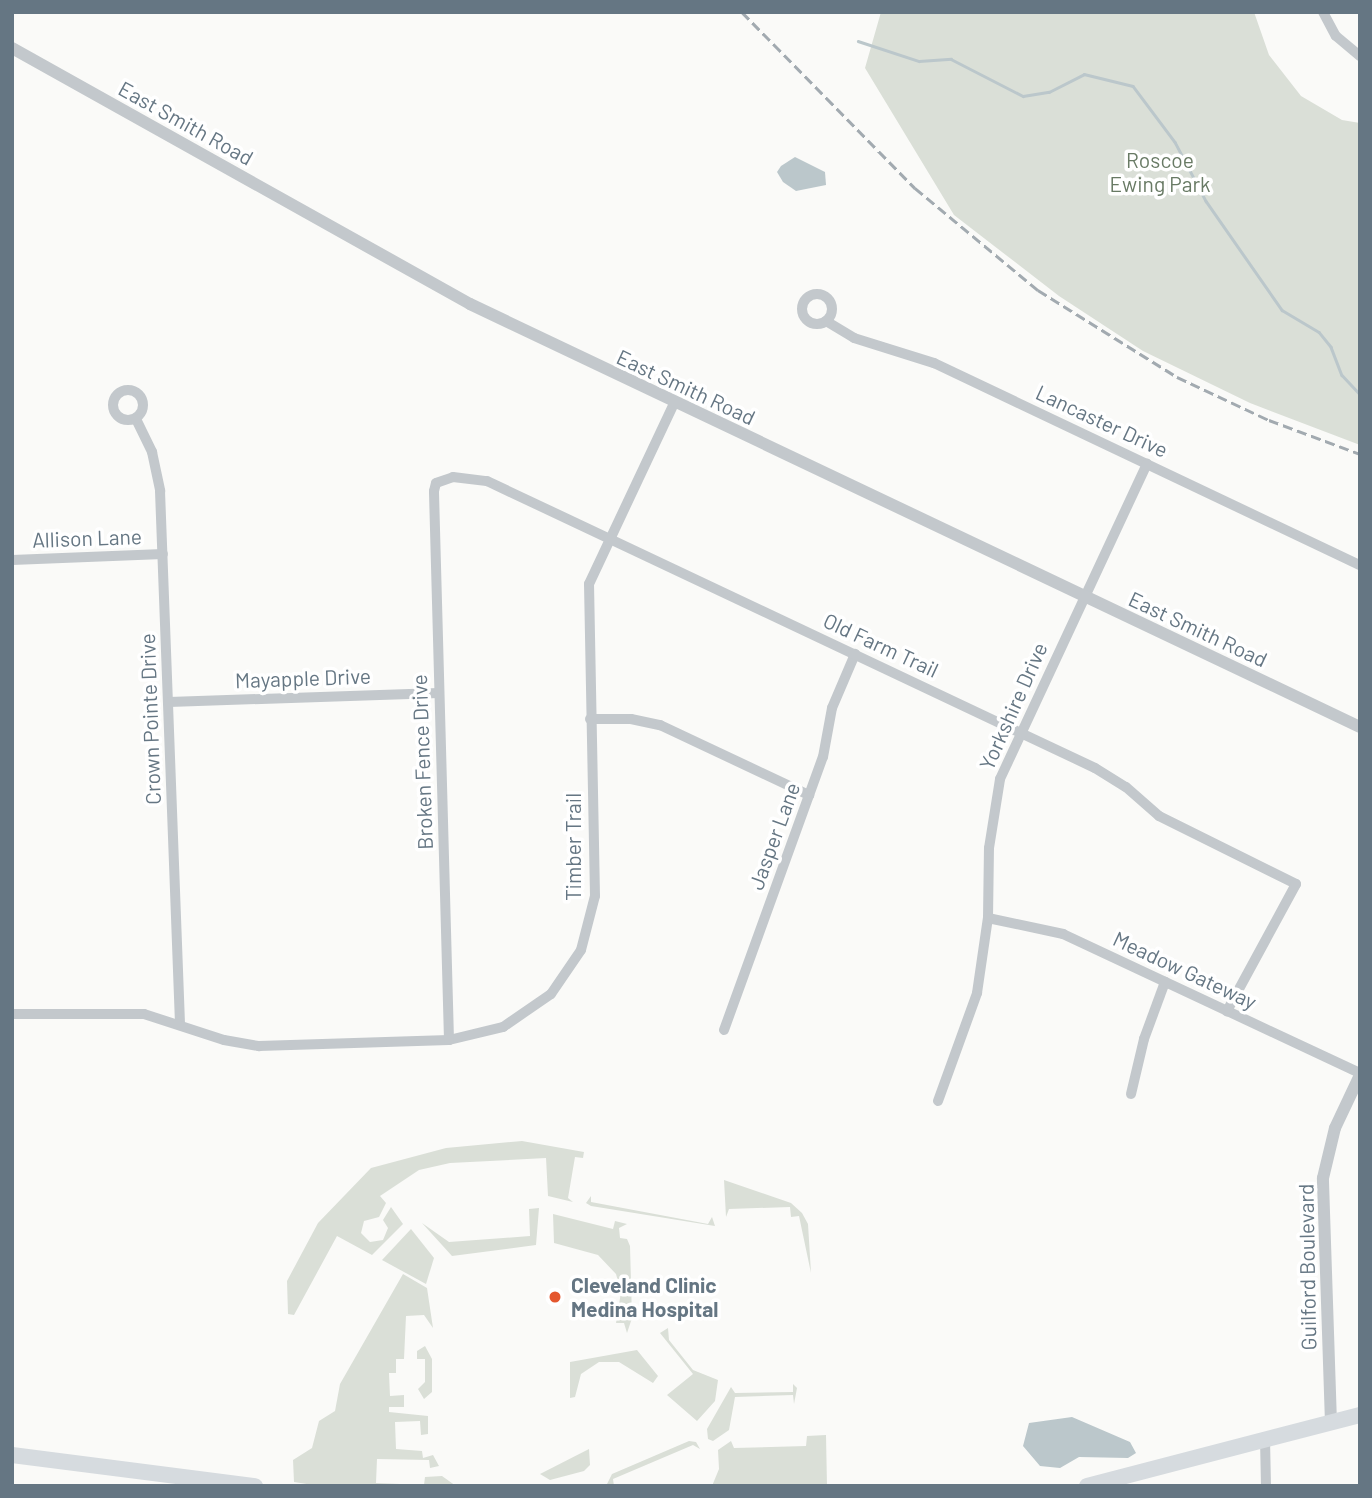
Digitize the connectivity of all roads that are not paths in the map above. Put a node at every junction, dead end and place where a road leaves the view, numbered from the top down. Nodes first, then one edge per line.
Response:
1 (1323, 12) edge
2 (12, 48) edge
3 (1360, 56) edge
4 (826, 321) dead end
5 (674, 402) junction
6 (136, 419) dead end
7 (1147, 464) junction
8 (436, 483) joint
9 (609, 538) junction
10 (163, 554) junction
11 (12, 560) edge
12 (1360, 565) edge
13 (1084, 597) junction
14 (855, 654) junction
15 (439, 693) junction
16 (169, 702) junction
17 (590, 719) junction
18 (1360, 727) edge
19 (1020, 733) junction
20 (809, 795) junction
21 (988, 918) junction
22 (1165, 982) junction
23 (1227, 1011) junction
24 (12, 1014) edge
25 (180, 1023) junction
26 (724, 1030) dead end
27 (449, 1040) junction
28 (1360, 1074) edge
29 (1131, 1094) dead end
30 (938, 1101) dead end
31 (1360, 1415) edge
32 (1331, 1423) junction
33 (1265, 1440) junction
34 (12, 1455) edge
35 (255, 1486) edge
36 (1087, 1486) edge
37 (1266, 1486) edge

1 - 3 street
2 - 5 street, East Smith Road
4 - 7 street, Lancaster Drive
5 - 9 street, Timber Trail
5 - 13 street, East Smith Road
6 - 10 street, Crown Pointe Drive
7 - 12 street, Lancaster Drive
7 - 13 street, Yorkshire Drive
8 - 9 street, Old Farm Trail
8 - 15 street, Broken Fence Drive
9 - 14 street, Old Farm Trail
9 - 17 street, Timber Trail
10 - 11 street, Allison Lane
10 - 16 street, Crown Pointe Drive
13 - 18 street, East Smith Road
13 - 19 street, Yorkshire Drive
14 - 19 street, Old Farm Trail
14 - 20 street, Jasper Lane
15 - 16 street, Mayapple Drive
15 - 27 street, Broken Fence Drive
16 - 25 street, Crown Pointe Drive
17 - 20 street
17 - 27 street, Timber Trail
19 - 21 street, Yorkshire Drive
19 - 23 street, Old Farm Trail
20 - 26 street, Jasper Lane
21 - 22 street, Meadow Gateway
21 - 30 street, Yorkshire Drive
22 - 23 street, Meadow Gateway
22 - 29 street
23 - 28 street, Meadow Gateway
24 - 25 street, Timber Trail
25 - 27 street, Timber Trail
28 - 32 street, Guilford Boulevard
31 - 32 highway
32 - 33 highway
33 - 36 highway
33 - 37 street
34 - 35 highway

